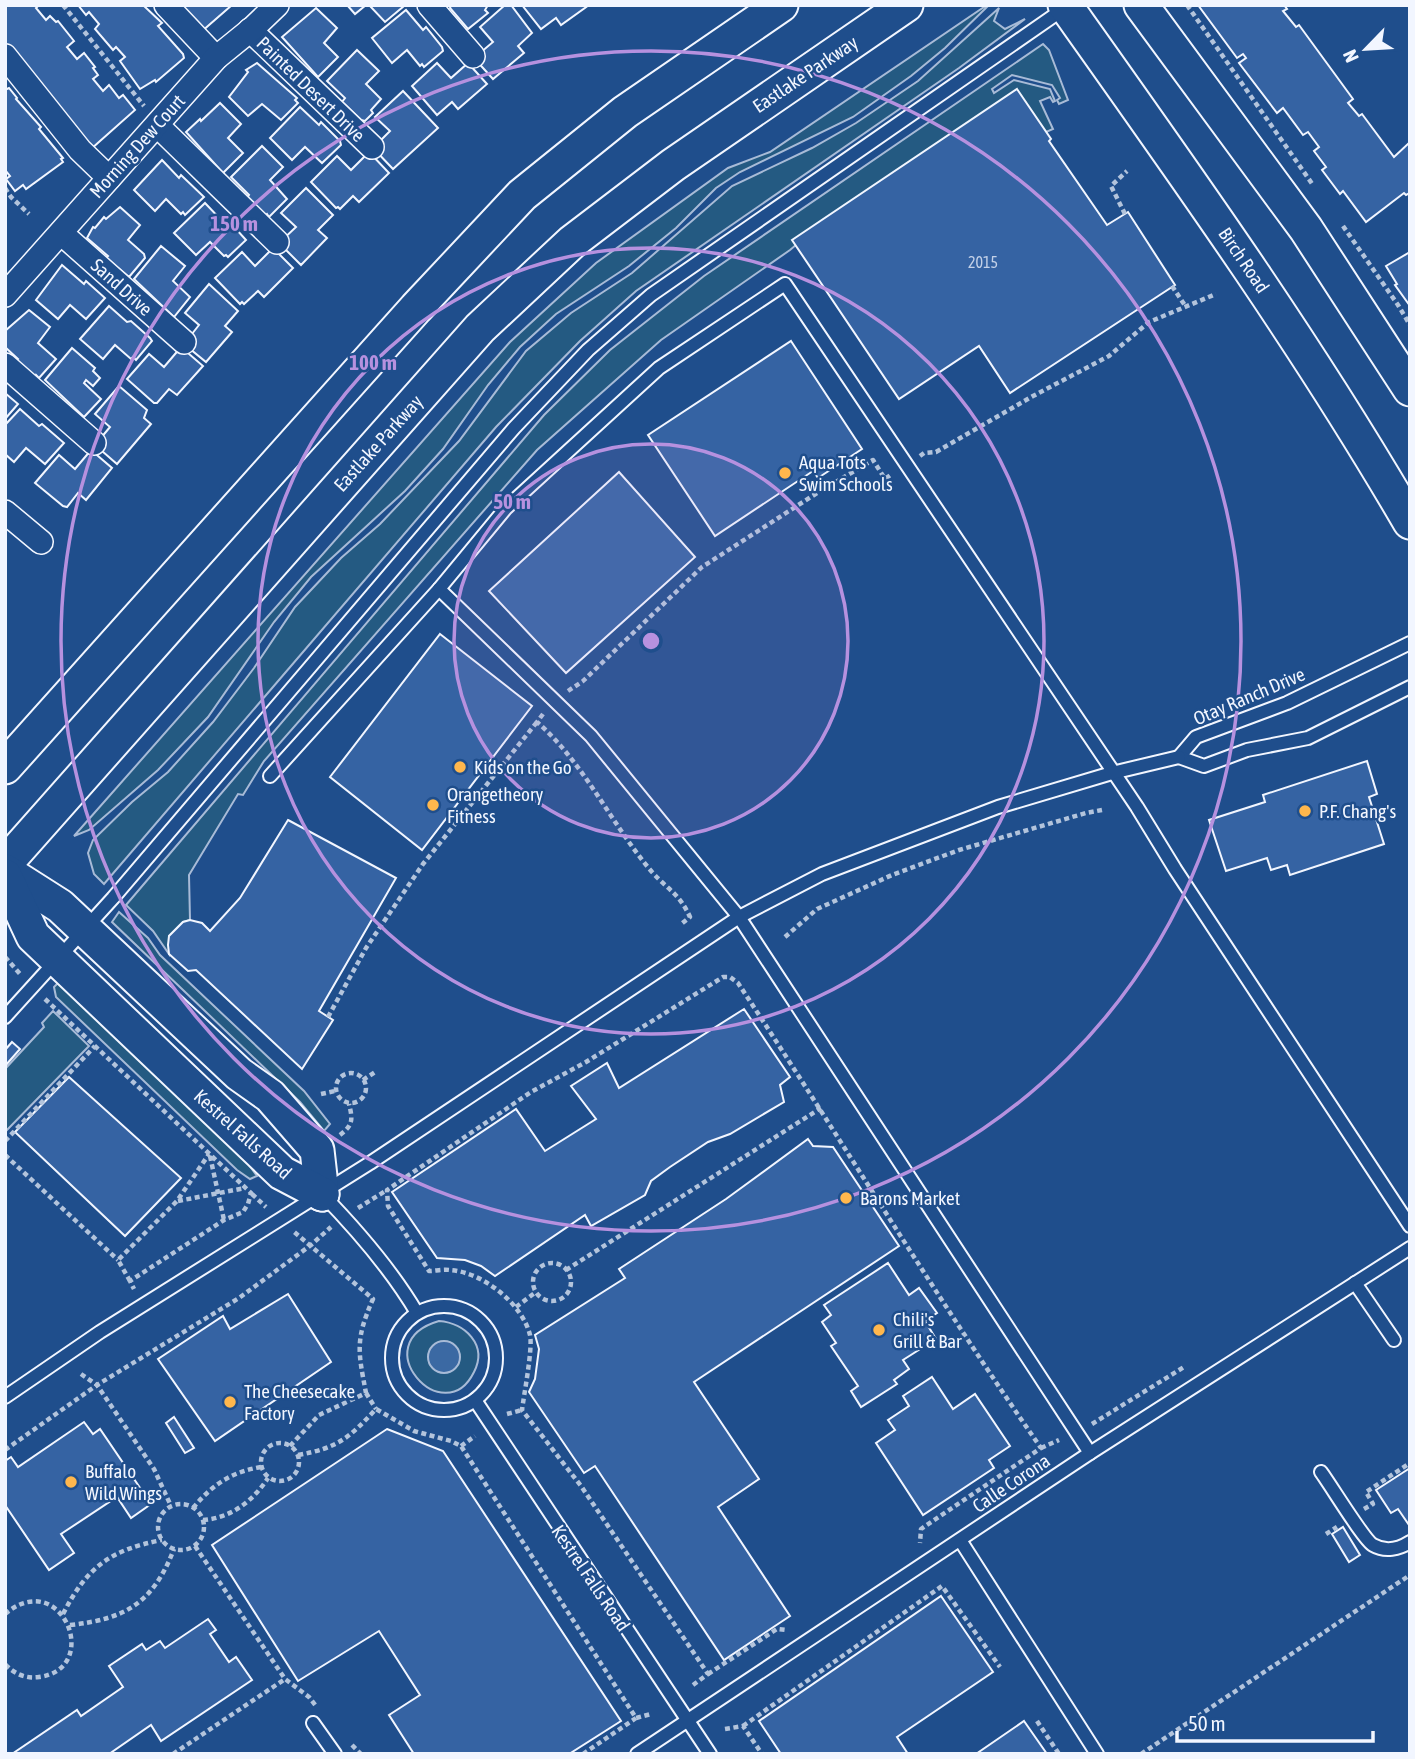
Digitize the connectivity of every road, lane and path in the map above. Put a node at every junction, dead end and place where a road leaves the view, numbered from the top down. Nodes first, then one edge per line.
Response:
1 (63, 5) edge
2 (166, 5) edge
3 (277, 5) edge
4 (429, 5) edge
5 (781, 5) edge
6 (906, 5) edge
7 (1141, 5) edge
8 (1187, 5) edge
9 (1067, 6) edge
10 (250, 30) junction
11 (5, 56) edge
12 (473, 56) dead end
13 (216, 58) junction
14 (153, 118) junction
15 (372, 147) dead end
16 (1127, 171) dead end
17 (109, 178) junction
18 (5, 188) edge
19 (1321, 195) dead end
20 (29, 214) dead end
21 (1125, 214) dead end
22 (1336, 217) dead end
23 (61, 233) junction
24 (277, 242) dead end
25 (1172, 286) dead end
26 (1216, 294) dead end
27 (5, 295) edge
28 (1186, 307) junction
29 (1410, 325) edge
30 (184, 341) dead end
31 (5, 365) edge
32 (1410, 388) edge
33 (94, 443) dead end
34 (906, 465) junction
35 (5, 512) edge
36 (1410, 522) edge
37 (41, 542) dead end
38 (439, 589) junction
39 (1410, 643) edge
40 (1410, 687) edge
41 (555, 702) junction
42 (537, 722) junction
43 (1179, 757) junction
44 (5, 767) edge
45 (1112, 773) junction
46 (270, 776) dead end
47 (1102, 810) dead end
48 (5, 864) edge
49 (5, 871) edge
50 (5, 876) edge
51 (738, 917) junction
52 (680, 925) dead end
53 (85, 929) junction
54 (785, 937) dead end
55 (5, 957) edge
56 (58, 960) junction
57 (23, 977) dead end
58 (44, 998) dead end
59 (5, 1017) edge
60 (328, 1017) dead end
61 (95, 1046) junction
62 (375, 1072) dead end
63 (363, 1080) junction
64 (335, 1091) junction
65 (321, 1094) dead end
66 (349, 1104) junction
67 (821, 1108) junction
68 (349, 1128) dead end
69 (5, 1140) edge
70 (209, 1154) junction
71 (5, 1155) edge
72 (246, 1188) junction
73 (218, 1193) junction
74 (322, 1194) junction
75 (177, 1201) junction
76 (224, 1220) junction
77 (280, 1220) junction
78 (1410, 1226) edge
79 (311, 1245) junction
80 (1410, 1248) edge
81 (118, 1260) junction
82 (566, 1270) junction
83 (429, 1272) junction
84 (417, 1276) dead end
85 (130, 1281) junction
86 (1355, 1283) junction
87 (134, 1290) dead end
88 (536, 1292) junction
89 (373, 1299) junction
90 (386, 1299) dead end
91 (516, 1307) junction
92 (417, 1313) junction
93 (1394, 1340) dead end
94 (1184, 1367) dead end
95 (81, 1374) dead end
96 (97, 1385) junction
97 (366, 1393) junction
98 (5, 1397) edge
99 (475, 1400) junction
100 (376, 1409) junction
101 (522, 1410) junction
102 (507, 1414) dead end
103 (1077, 1433) junction
104 (475, 1436) dead end
105 (290, 1446) junction
106 (461, 1446) junction
107 (1041, 1448) junction
108 (5, 1450) edge
109 (1090, 1453) junction
110 (298, 1455) junction
111 (1410, 1463) edge
112 (261, 1467) junction
113 (1321, 1472) dead end
114 (268, 1478) junction
115 (171, 1506) junction
116 (194, 1508) junction
117 (1352, 1516) junction
118 (203, 1520) junction
119 (1326, 1534) dead end
120 (960, 1540) junction
121 (162, 1541) junction
122 (1410, 1542) edge
123 (195, 1546) junction
124 (912, 1547) dead end
125 (174, 1549) junction
126 (1410, 1575) edge
127 (5, 1614) edge
128 (63, 1614) junction
129 (70, 1625) junction
130 (786, 1630) dead end
131 (5, 1664) edge
132 (1000, 1667) dead end
133 (8, 1671) edge
134 (708, 1674) junction
135 (693, 1685) dead end
136 (651, 1714) dead end
137 (636, 1718) junction
138 (687, 1721) junction
139 (1037, 1721) dead end
140 (313, 1723) dead end
141 (743, 1726) junction
142 (725, 1729) dead end
143 (173, 1754) edge
144 (335, 1754) edge
145 (583, 1754) edge
146 (637, 1754) edge
147 (710, 1754) edge
148 (762, 1754) edge
149 (1059, 1754) edge
150 (1097, 1754) edge
151 (1140, 1754) edge

1 - 14 path
2 - 13 street
3 - 10 street, Morning Dew Court
4 - 12 street
5 - 44 main road
6 - 48 main road, Eastlake Parkway
7 - 32 main road
8 - 19 path
9 - 36 main road, Birch Road
9 - 53 lane
10 - 13 street, Morning Dew Court
10 - 15 street, Painted Desert Drive
11 - 17 street
13 - 14 street, Morning Dew Court
14 - 17 street, Morning Dew Court
14 - 24 street
16 - 21 path
17 - 23 street, Morning Dew Court
18 - 20 path
22 - 29 path
23 - 27 street, Morning Dew Court
23 - 30 street, Sand Drive
25 - 28 path
26 - 28 path
28 - 34 path
31 - 33 street
34 - 38 lane
34 - 41 path
34 - 45 lane
35 - 37 street
38 - 41 lane
38 - 46 lane
39 - 43 lane, Otay Ranch Drive
40 - 43 lane
41 - 42 path
41 - 51 lane
42 - 52 path
42 - 60 path
43 - 45 lane
45 - 51 lane
45 - 78 lane
47 - 54 path
49 - 53 main road, Kestrel Falls Road
50 - 56 main road, Kestrel Falls Road
51 - 74 lane
51 - 103 lane
53 - 56 lane
53 - 74 main road, Kestrel Falls Road
55 - 57 path
56 - 59 lane
56 - 74 main road, Kestrel Falls Road
58 - 61 path
61 - 69 path
61 - 70 path
62 - 63 path
63 - 64 path
63 - 66 path
64 - 65 path
64 - 66 path
66 - 68 path
67 - 82 path
67 - 83 path
67 - 107 path
70 - 72 path
70 - 73 path
70 - 75 path
71 - 81 path
72 - 73 path
72 - 76 path
73 - 75 path
73 - 76 path
74 - 77 lane
74 - 92 lane
75 - 81 path
76 - 85 path
77 - 79 path
77 - 98 lane
79 - 89 path
79 - 96 path
80 - 86 lane, Calle Corona
81 - 85 path
82 - 88 path
82 - 88 path
83 - 84 path
83 - 91 path
85 - 87 path
86 - 93 lane
86 - 109 lane, Calle Corona
88 - 91 path
89 - 90 path
89 - 97 path
91 - 101 path
92 - 99 lane
92 - 99 lane
94 - 103 path
95 - 96 path
96 - 108 path
96 - 115 path
97 - 100 path
97 - 105 path
99 - 138 lane, Kestrel Falls Road
100 - 106 path
100 - 110 path
101 - 102 path
101 - 134 path
103 - 107 path
103 - 109 lane
104 - 106 path
105 - 110 path
105 - 112 path
106 - 137 path
107 - 124 path
109 - 120 lane, Calle Corona
110 - 114 path
111 - 117 path
112 - 114 path
112 - 116 path
113 - 117 lane
114 - 118 path
115 - 116 path
115 - 121 path
116 - 118 path
117 - 119 path
117 - 122 lane
118 - 123 path
120 - 138 lane, Calle Corona
120 - 150 lane
121 - 125 path
121 - 128 path
123 - 125 path
123 - 143 path
125 - 129 path
126 - 151 path
127 - 128 path
128 - 129 path
129 - 133 path
130 - 134 path
131 - 133 path
132 - 141 path
134 - 135 path
136 - 137 path
137 - 145 path
138 - 146 lane, Calle Corona
138 - 147 lane, Kestrel Falls Road
139 - 149 path
140 - 144 lane
141 - 142 path
141 - 148 path

